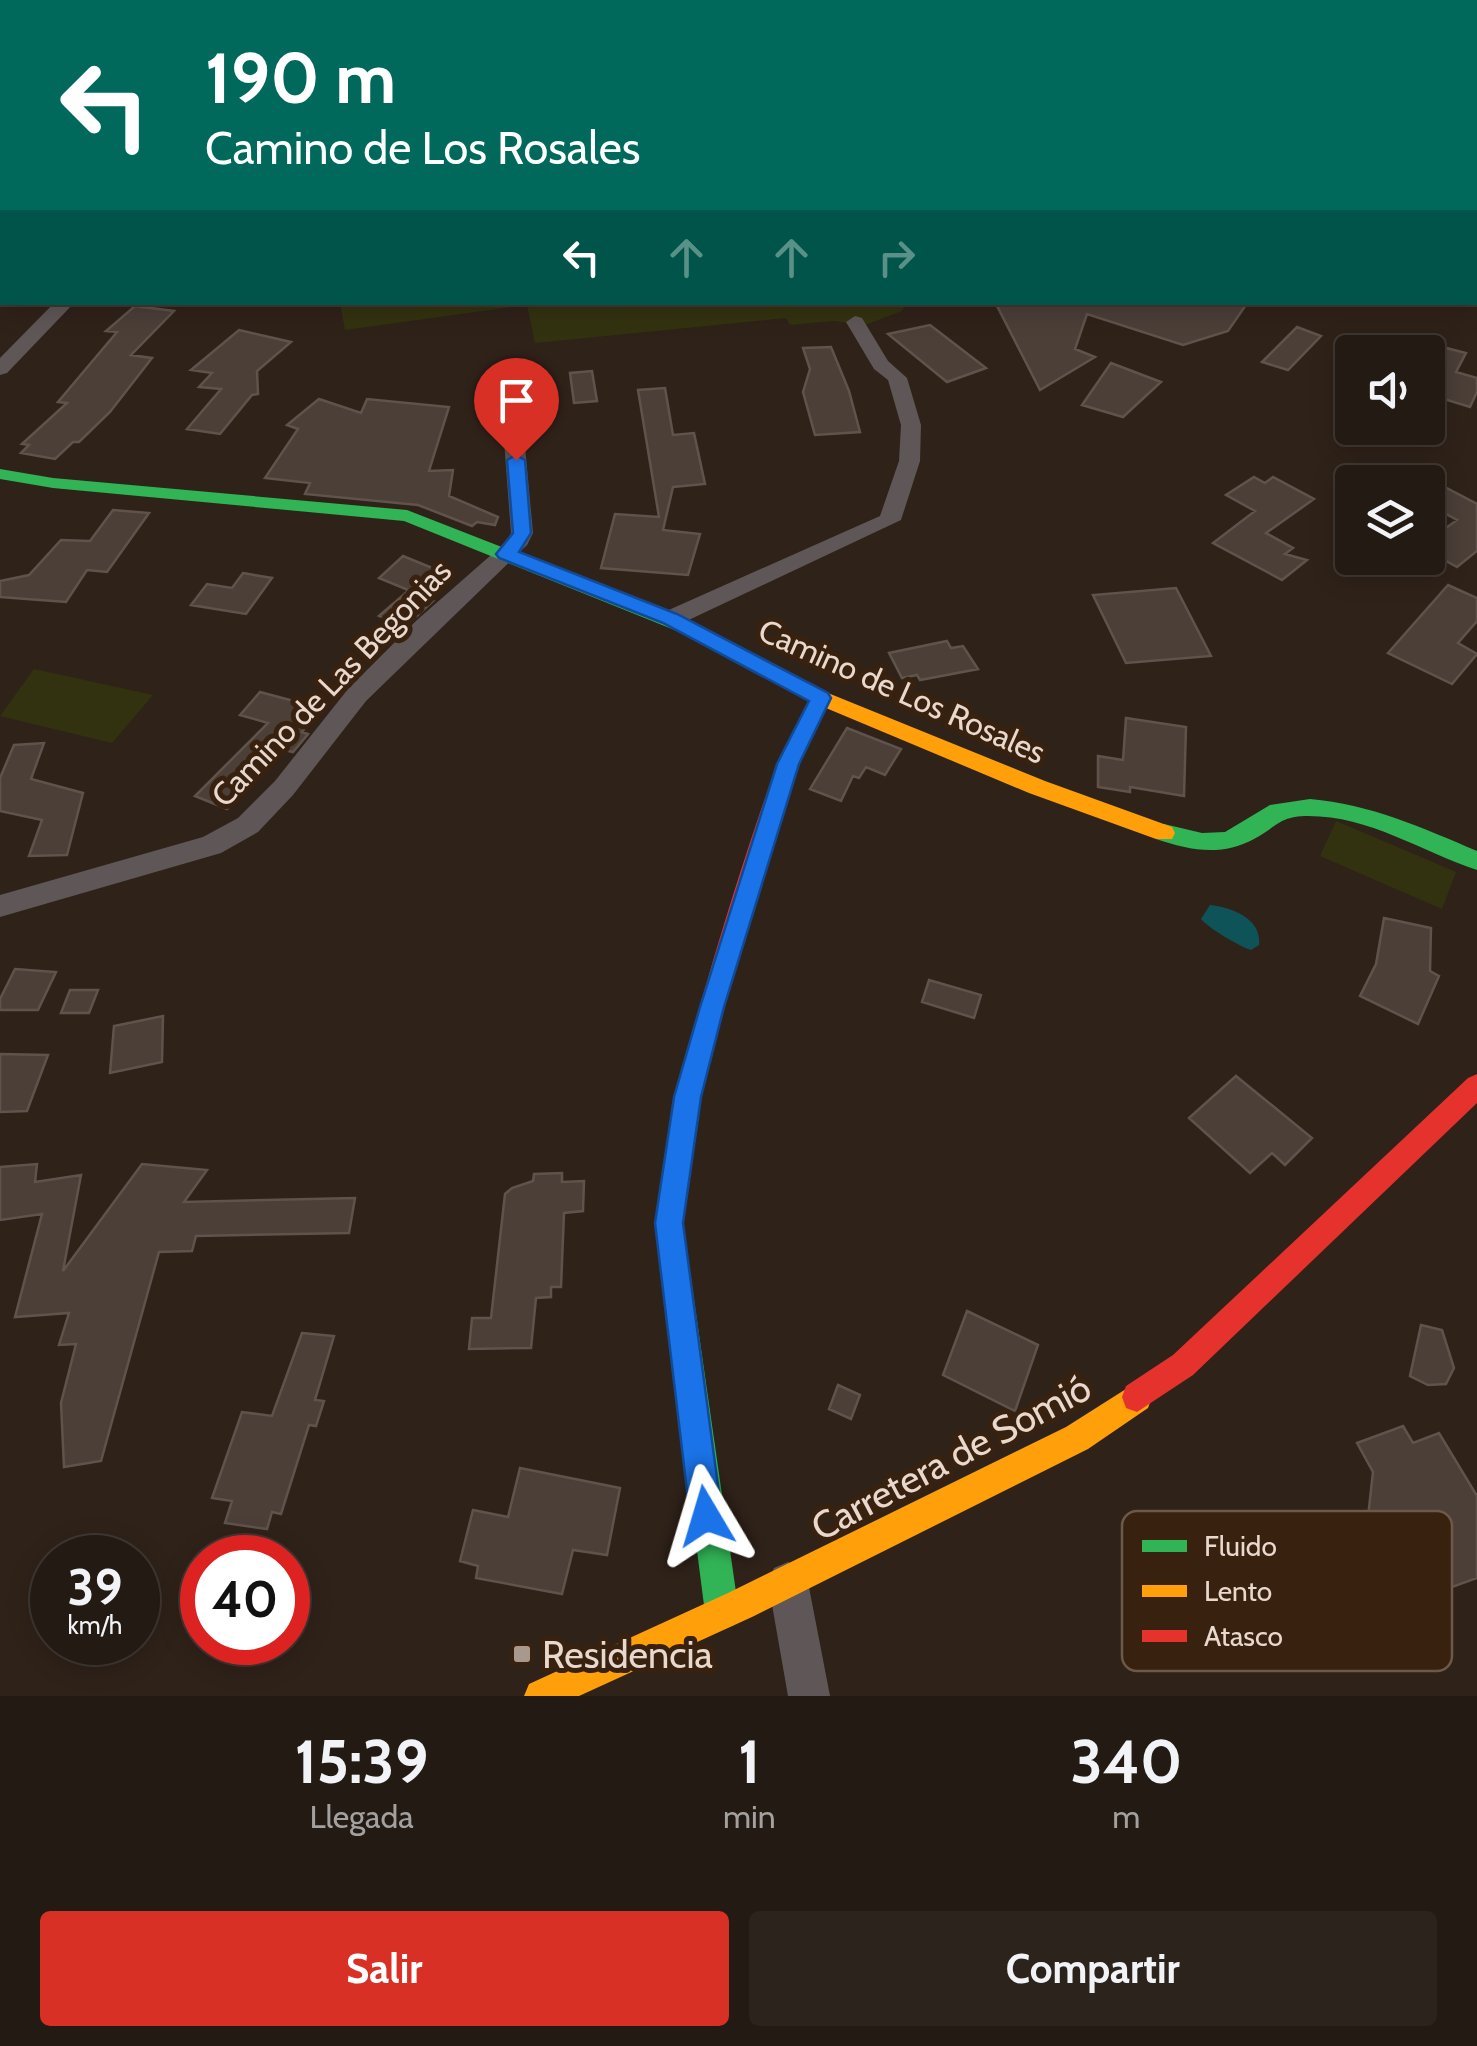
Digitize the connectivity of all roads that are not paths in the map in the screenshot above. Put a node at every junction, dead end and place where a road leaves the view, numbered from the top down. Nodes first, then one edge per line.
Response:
1 (63, 305) edge
2 (855, 322) dead end
3 (0, 369) edge
4 (512, 414) dead end
5 (0, 474) edge
6 (506, 554) junction
7 (670, 619) junction
8 (821, 698) junction
9 (1477, 862) edge
10 (0, 906) edge
11 (1477, 1086) edge
12 (788, 1582) junction
13 (722, 1613) junction
14 (540, 1696) edge
15 (810, 1696) edge

1 - 3 street
2 - 7 street
4 - 6 street
5 - 6 street, Camino de Los Rosales
6 - 7 street, Camino de Los Rosales
6 - 10 street, Camino de Las Begonias
7 - 8 street, Camino de Los Rosales
8 - 9 street, Camino de Los Rosales
8 - 13 street
11 - 12 street, Carretera de Somió
12 - 13 street, Carretera de Somió
12 - 15 street
13 - 14 street, Carretera de Somió

